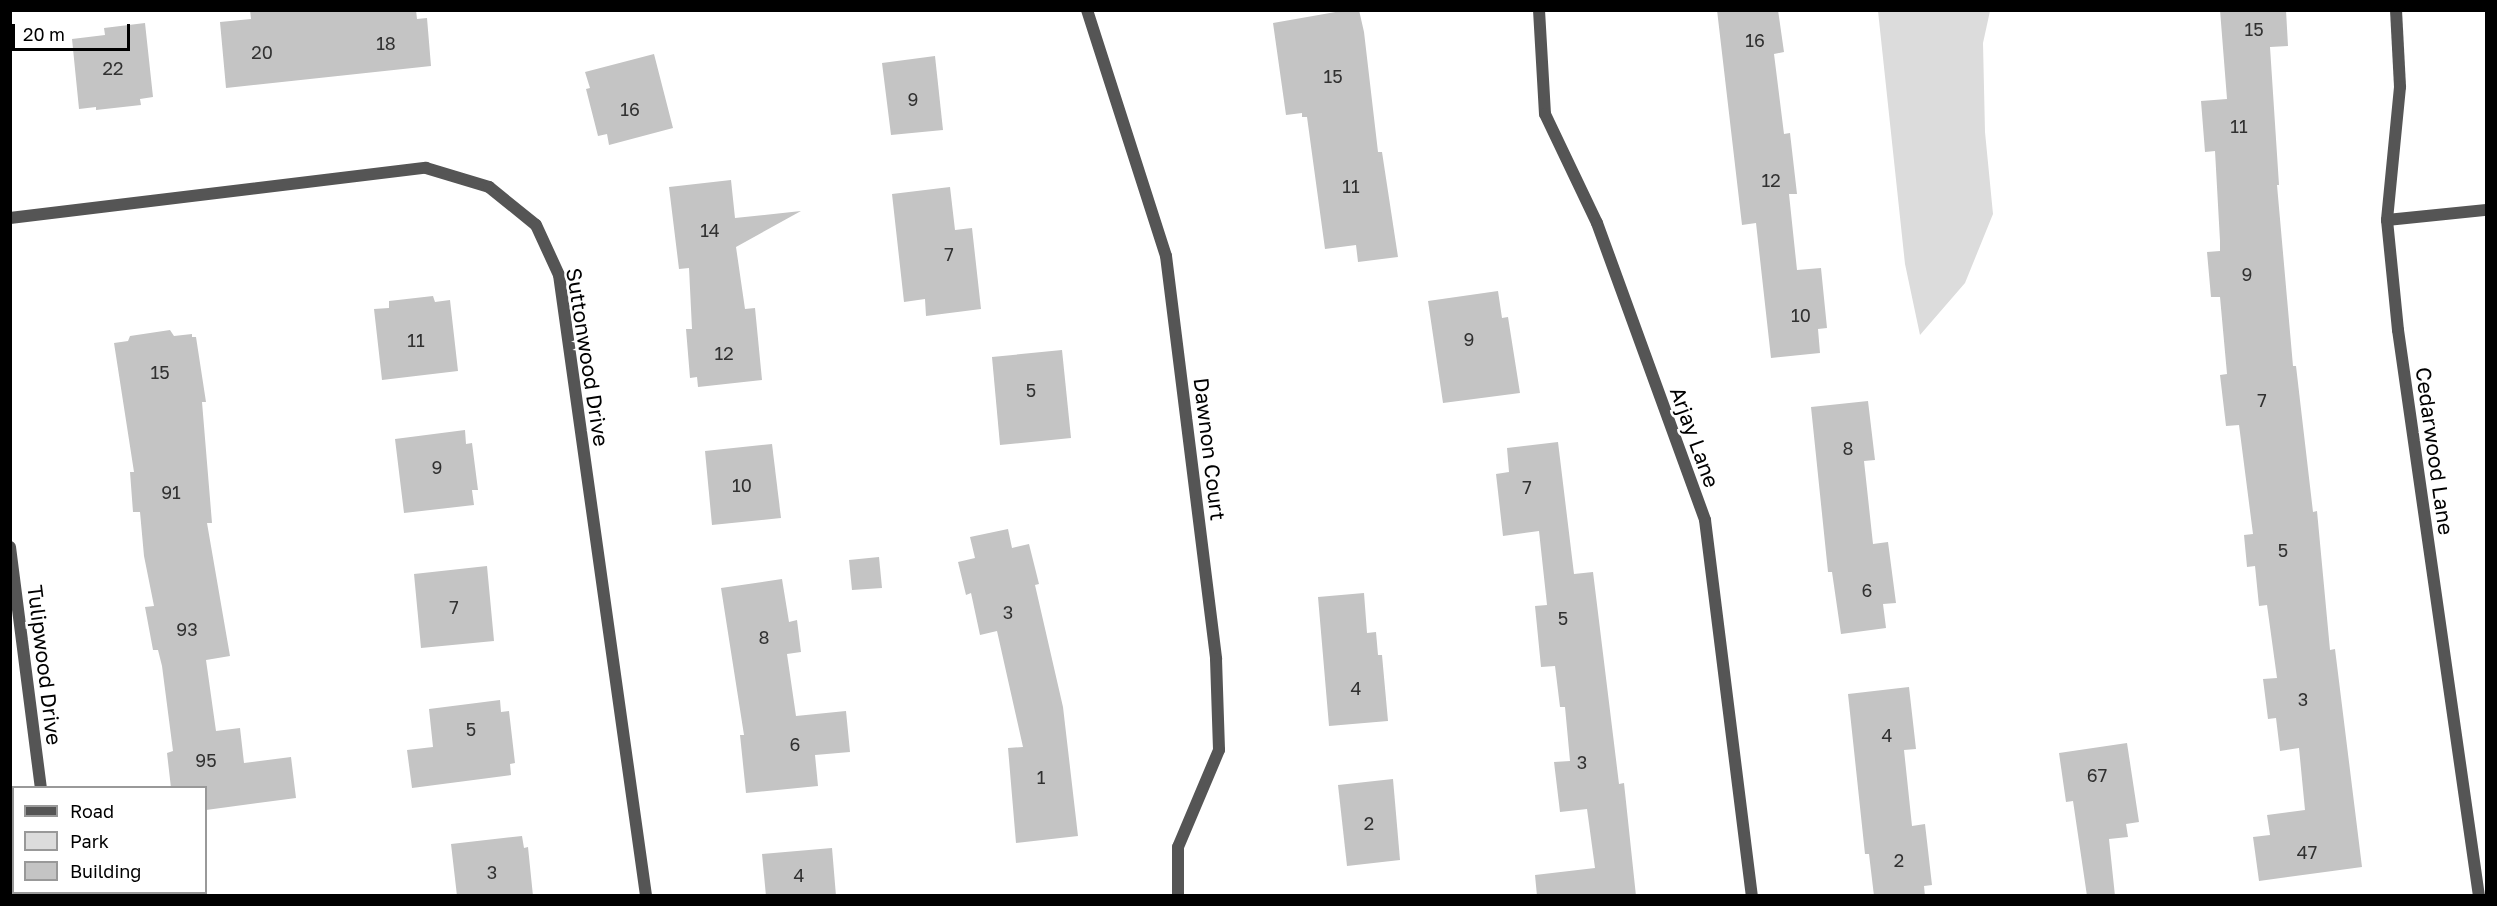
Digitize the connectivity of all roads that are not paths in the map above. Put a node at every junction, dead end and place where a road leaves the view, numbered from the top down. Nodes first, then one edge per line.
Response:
1 (1087, 10) edge
2 (1539, 10) edge
3 (2396, 10) edge
4 (2487, 210) edge
5 (10, 218) edge
6 (2387, 220) junction
7 (10, 547) edge
8 (41, 786) edge
9 (646, 896) edge
10 (1178, 896) edge
11 (1752, 896) edge
12 (2479, 896) edge

1 - 10 street, Dawnon Court
2 - 11 street, Arjay Lane
3 - 6 street, Cedarwood Lane
4 - 6 street
5 - 9 street, Suttonwood Drive
6 - 12 street, Cedarwood Lane
7 - 8 street, Tulipwood Drive

